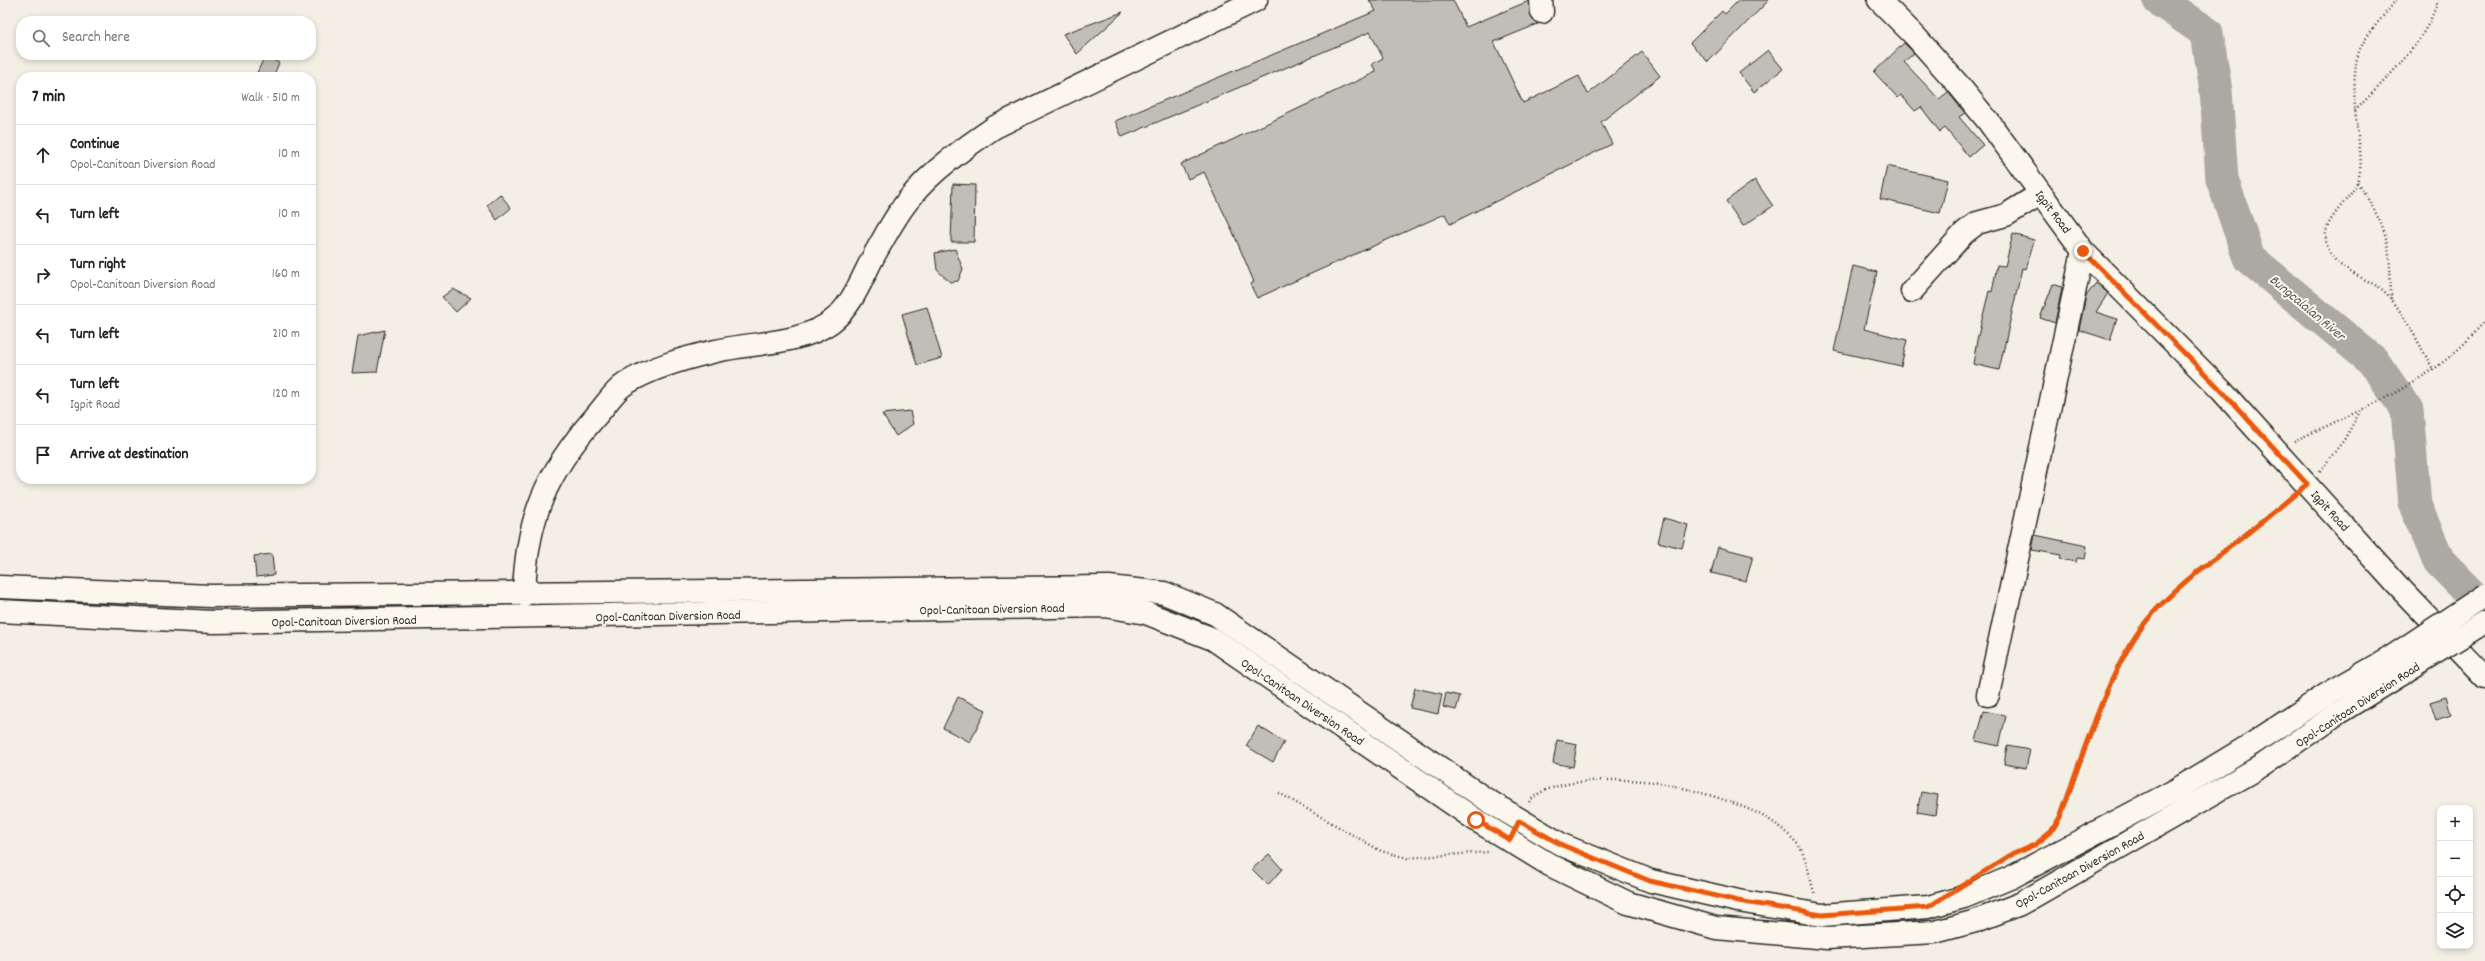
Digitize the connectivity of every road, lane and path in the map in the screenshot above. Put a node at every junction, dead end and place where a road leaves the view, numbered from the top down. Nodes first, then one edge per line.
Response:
1 (1256, 0) edge
2 (1879, 0) edge
3 (2396, 0) edge
4 (2438, 0) edge
5 (2355, 111) junction
6 (2357, 182) junction
7 (2040, 194) junction
8 (2083, 251) junction
9 (1912, 291) dead end
10 (2391, 299) junction
11 (2485, 321) edge
12 (2433, 369) junction
13 (2361, 410) junction
14 (2276, 450) junction
15 (2307, 484) junction
16 (0, 587) edge
17 (524, 595) junction
18 (2485, 595) edge
19 (0, 610) edge
20 (2485, 622) edge
21 (2396, 666) junction
22 (2485, 677) edge
23 (1988, 695) dead end
24 (1279, 793) dead end
25 (1519, 821) junction
26 (2046, 836) dead end
27 (1510, 840) junction
28 (1822, 915) junction

1 - 17 main road
2 - 7 main road, Igpit Road
3 - 5 path
4 - 5 path
5 - 6 path
6 - 10 path
6 - 10 path
7 - 8 main road, Igpit Road
7 - 9 main road
8 - 14 main road, Igpit Road
8 - 23 main road
10 - 12 path
11 - 12 path
12 - 13 path
13 - 14 path
13 - 15 path
14 - 15 main road, Igpit Road
15 - 22 main road, Igpit Road
15 - 26 path
16 - 17 main road, Opol-Canitoan Diversion Road
17 - 25 main road, Opol-Canitoan Diversion Road
18 - 21 main road, Opol-Canitoan Diversion Road, bridge
19 - 27 main road, Opol-Canitoan Diversion Road
20 - 21 main road, Opol-Canitoan Diversion Road, bridge
21 - 27 main road, Opol-Canitoan Diversion Road
21 - 28 main road, Opol-Canitoan Diversion Road
24 - 27 path
25 - 28 main road, Opol-Canitoan Diversion Road
25 - 28 path

